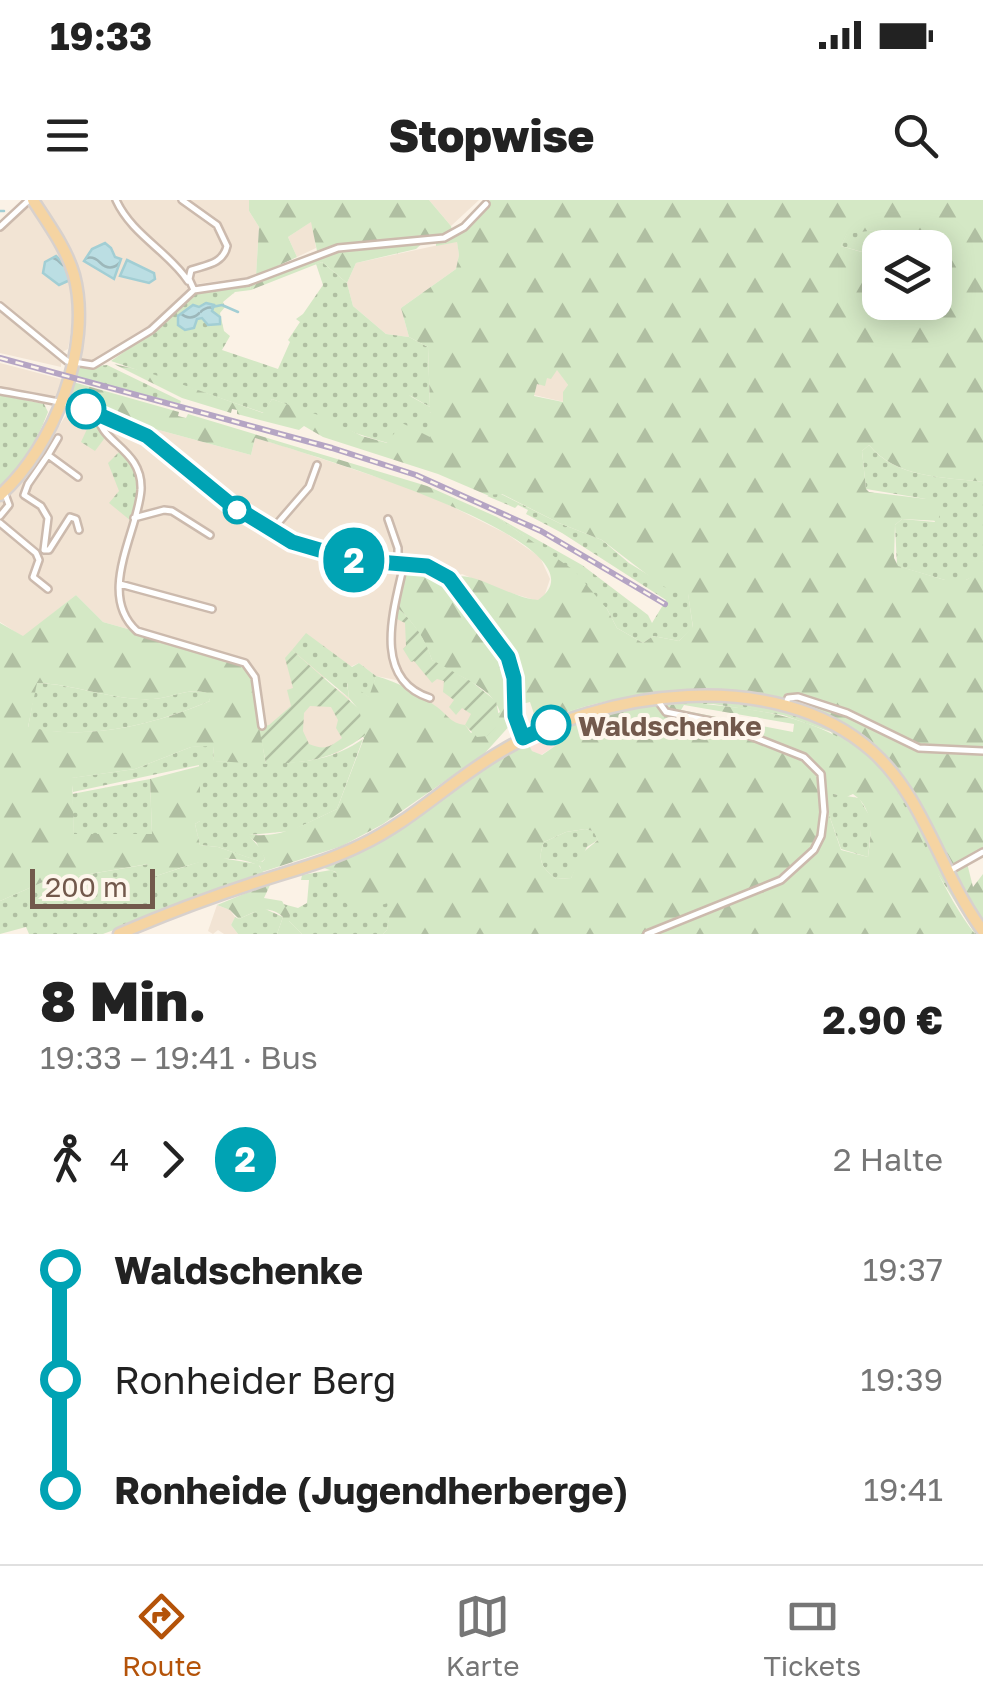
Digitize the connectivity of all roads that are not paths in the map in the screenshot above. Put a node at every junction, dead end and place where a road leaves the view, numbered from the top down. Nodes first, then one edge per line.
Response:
1 (31, 200) edge
2 (116, 200) edge
3 (182, 200) edge
4 (486, 204) dead end
5 (0, 227) edge
6 (192, 287) junction
7 (0, 306) edge
8 (71, 364) junction
9 (0, 390) edge
10 (61, 402) junction
11 (98, 412) junction
12 (58, 438) dead end
13 (48, 456) junction
14 (317, 465) dead end
15 (34, 466) junction
16 (78, 477) dead end
17 (2, 493) edge
18 (134, 518) junction
19 (0, 519) edge
20 (388, 519) dead end
21 (79, 530) dead end
22 (270, 531) junction
23 (210, 535) dead end
24 (401, 564) junction
25 (120, 584) junction
26 (48, 589) dead end
27 (212, 610) dead end
28 (430, 698) dead end
29 (658, 698) junction
30 (785, 707) junction
31 (262, 726) dead end
32 (523, 738) junction
33 (983, 751) edge
34 (983, 852) edge
35 (946, 872) junction
36 (983, 931) edge
37 (119, 934) edge
38 (648, 934) edge

1 - 5 street
1 - 8 main road
2 - 6 street
3 - 6 street
4 - 6 street
6 - 8 street
7 - 8 street
8 - 10 main road
9 - 10 street
10 - 11 street
10 - 15 main road
11 - 18 street
11 - 22 street
12 - 13 street
13 - 15 street
13 - 16 street
14 - 22 street
15 - 17 main road
15 - 21 street
17 - 19 street
18 - 23 street
18 - 25 street
19 - 26 street
20 - 24 street
22 - 24 street
24 - 28 street
24 - 32 street
25 - 27 street
25 - 31 street
29 - 30 main road
29 - 32 main road
29 - 38 street
30 - 33 street
30 - 35 main road
32 - 37 main road
34 - 35 street
35 - 36 main road

